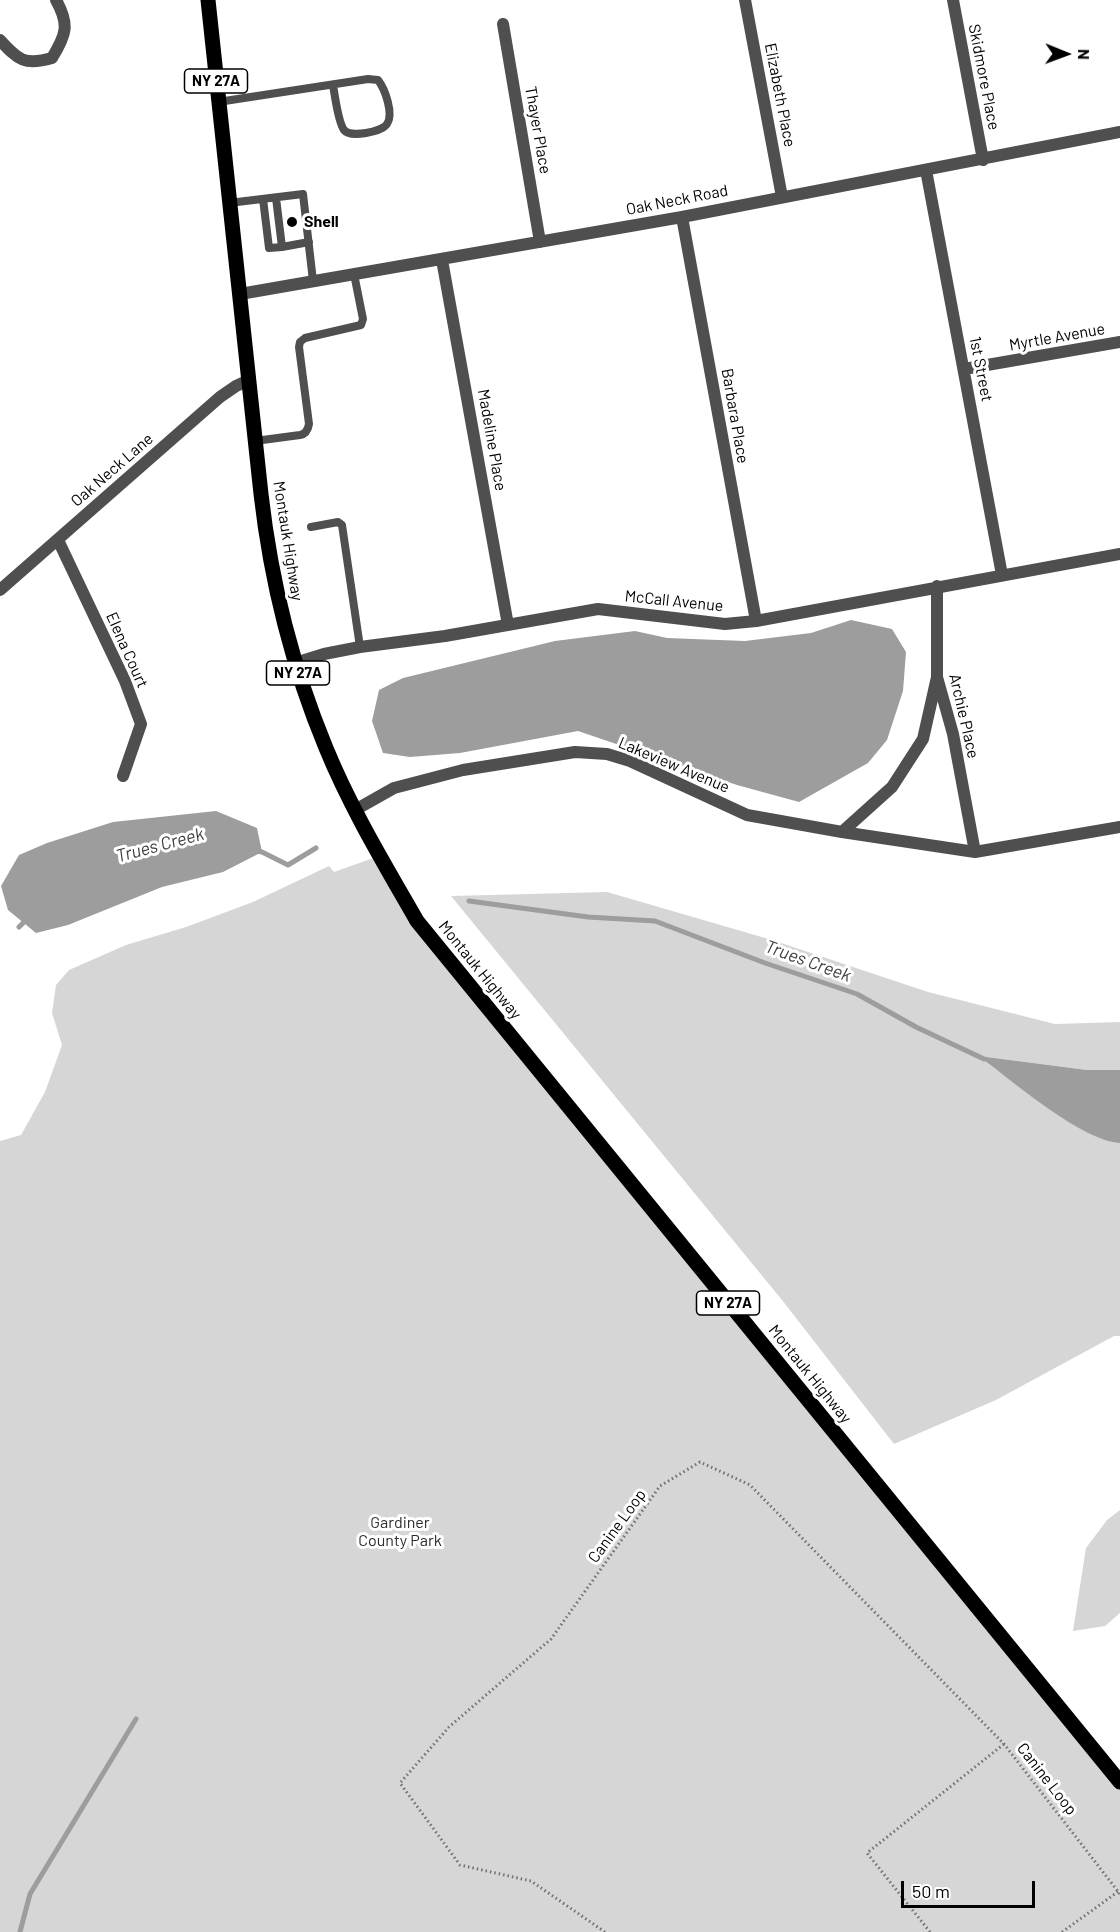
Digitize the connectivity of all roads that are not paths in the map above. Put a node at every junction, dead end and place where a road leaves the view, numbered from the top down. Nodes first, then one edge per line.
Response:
1 (56, 0) edge
2 (208, 0) edge
3 (745, 0) edge
4 (953, 0) edge
5 (503, 24) dead end
6 (0, 40) edge
7 (333, 85) junction
8 (219, 102) junction
9 (1120, 132) edge
10 (983, 160) junction
11 (926, 170) junction
12 (782, 197) junction
13 (276, 198) junction
14 (263, 199) junction
15 (230, 203) junction
16 (682, 217) junction
17 (309, 242) junction
18 (540, 242) junction
19 (282, 247) junction
20 (442, 260) junction
21 (354, 274) junction
22 (313, 281) junction
23 (240, 294) junction
24 (1120, 342) edge
25 (964, 369) junction
26 (249, 380) junction
27 (255, 441) junction
28 (311, 528) dead end
29 (58, 540) junction
30 (1120, 554) edge
31 (1002, 574) junction
32 (936, 586) junction
33 (0, 590) edge
34 (756, 621) junction
35 (508, 625) junction
36 (360, 647) junction
37 (295, 663) junction
38 (937, 677) junction
39 (123, 776) dead end
40 (355, 810) junction
41 (1120, 827) edge
42 (842, 832) junction
43 (975, 852) junction
44 (1120, 1782) edge

1 - 6 street
2 - 8 main road, Montauk Highway / NY 27A
3 - 12 street, Elizabeth Place
4 - 10 street, Skidmore Place
5 - 18 street, Thayer Place
7 - 7 lane
7 - 8 lane
8 - 15 main road, Montauk Highway / NY 27A
9 - 10 street, Oak Neck Road
10 - 11 street, Oak Neck Road
11 - 12 street, Oak Neck Road
11 - 25 street, 1st Street
12 - 16 street, Oak Neck Road
13 - 14 lane
13 - 17 lane
13 - 19 lane
14 - 15 lane
14 - 19 lane
15 - 23 main road, Montauk Highway / NY 27A
16 - 18 street, Oak Neck Road
16 - 34 street, Barbara Place
17 - 19 lane
17 - 22 lane
18 - 20 street, Oak Neck Road
20 - 21 street, Oak Neck Road
20 - 35 street, Madeline Place
21 - 22 street, Oak Neck Road
21 - 27 lane
22 - 23 street, Oak Neck Road
23 - 26 main road, Montauk Highway / NY 27A
24 - 25 street, Myrtle Avenue
25 - 31 street, 1st Street
26 - 27 main road, Montauk Highway / NY 27A
26 - 29 street, Oak Neck Lane
27 - 37 main road, Montauk Highway / NY 27A
28 - 36 lane
29 - 33 street, Oak Neck Lane
29 - 39 street, Elena Court
30 - 31 street, McCall Avenue
31 - 32 street, McCall Avenue
32 - 34 street, McCall Avenue
32 - 38 street, Archie Place
34 - 35 street, McCall Avenue
35 - 36 street, McCall Avenue
36 - 37 street, McCall Avenue
37 - 40 main road, Montauk Highway / NY 27A
38 - 42 street
38 - 43 street, Archie Place
40 - 42 street, Lakeview Avenue
40 - 44 main road, Montauk Highway / NY 27A
41 - 43 street, Lakeview Avenue
42 - 43 street, Lakeview Avenue

